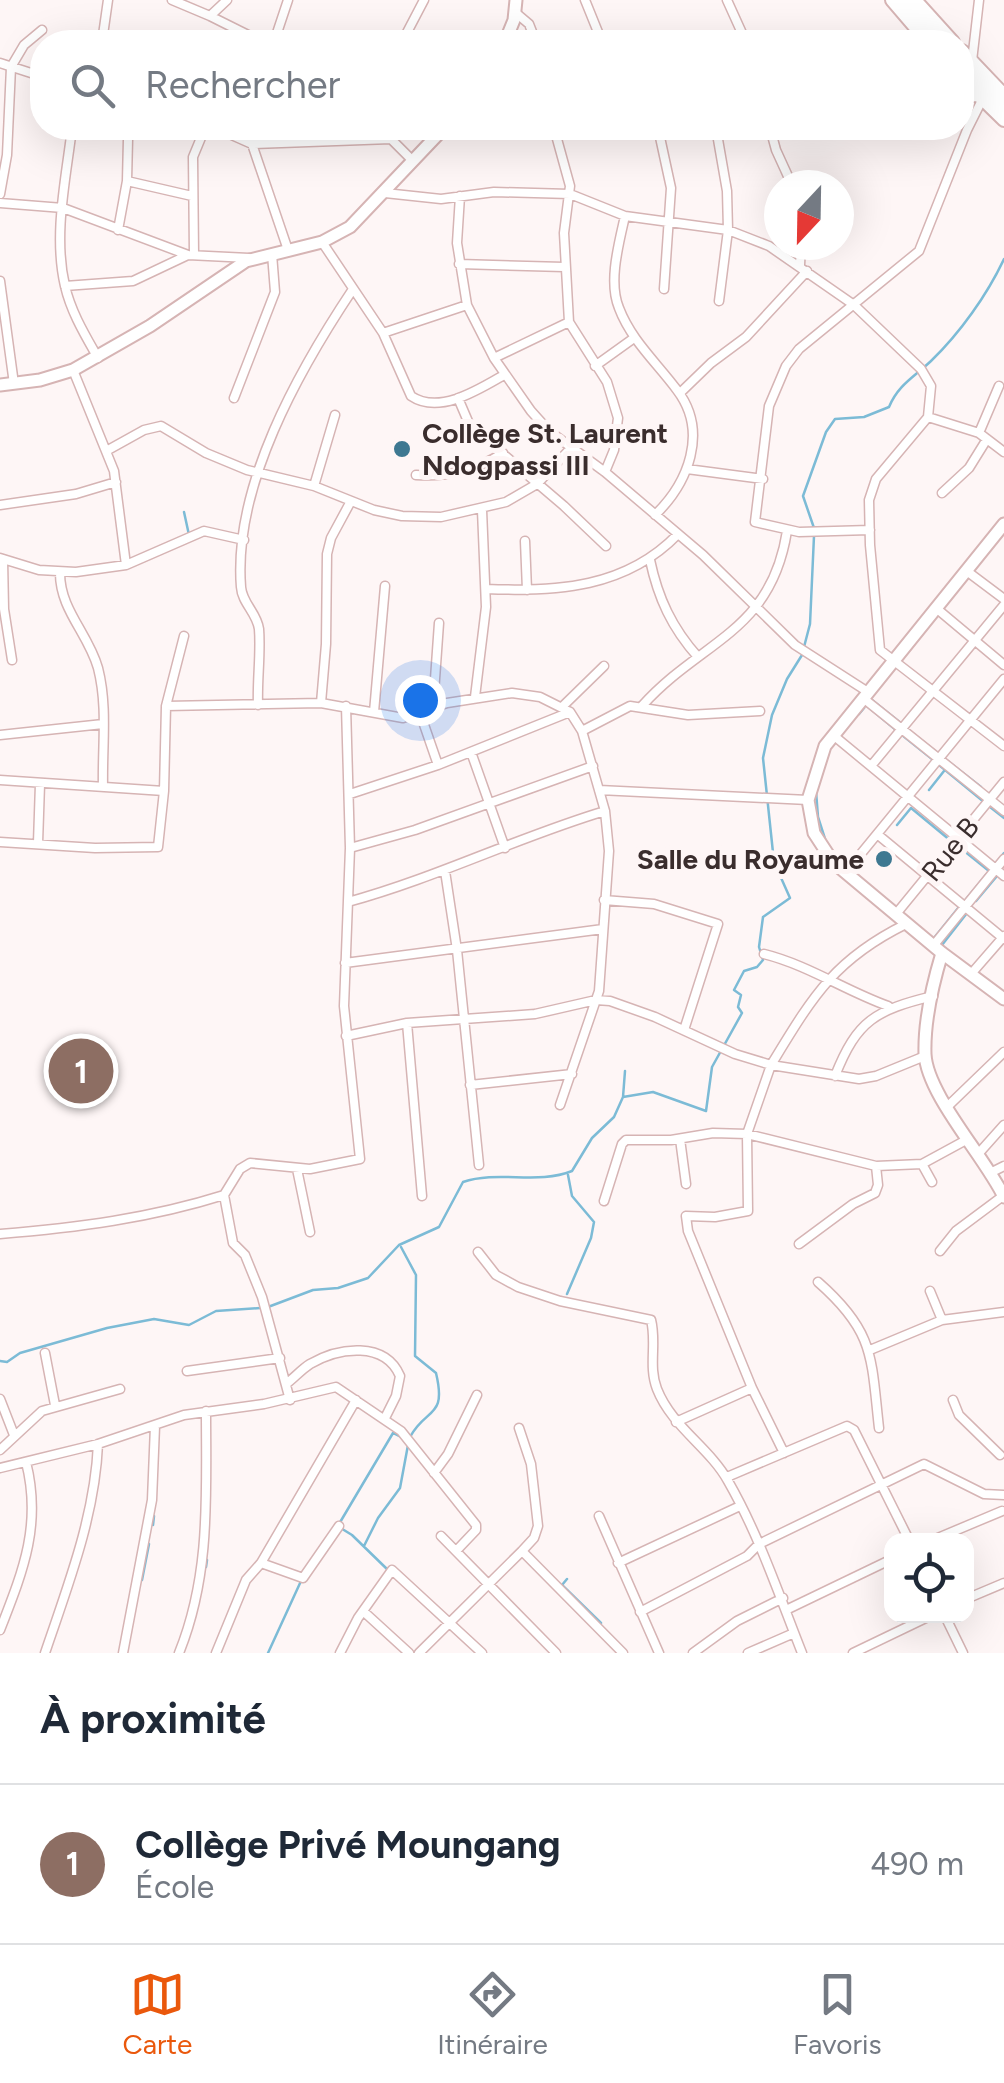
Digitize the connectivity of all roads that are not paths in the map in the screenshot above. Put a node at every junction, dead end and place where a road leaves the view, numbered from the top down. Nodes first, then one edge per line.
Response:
1 (108, 0) edge
2 (172, 0) edge
3 (227, 0) edge
4 (288, 0) edge
5 (424, 0) edge
6 (585, 0) edge
7 (727, 0) edge
8 (892, 0) edge
9 (902, 0) edge
10 (915, 0) edge
11 (979, 0) edge
12 (516, 6) edge
13 (210, 16) junction
14 (104, 30) edge
15 (238, 30) edge
16 (278, 30) edge
17 (408, 30) edge
18 (509, 30) edge
19 (531, 30) edge
20 (597, 30) edge
21 (739, 30) edge
22 (918, 30) edge
23 (928, 30) edge
24 (942, 30) edge
25 (972, 30) edge
26 (30, 40) edge
27 (0, 62) edge
28 (11, 66) junction
29 (974, 68) edge
30 (974, 71) edge
31 (30, 73) edge
32 (974, 92) edge
33 (1004, 94) edge
34 (974, 99) edge
35 (980, 99) junction
36 (1004, 108) edge
37 (4, 109) edge
38 (974, 113) edge
39 (1004, 120) edge
40 (71, 140) edge
41 (128, 140) edge
42 (199, 140) edge
43 (243, 140) edge
44 (275, 140) edge
45 (342, 140) edge
46 (393, 140) edge
47 (433, 140) edge
48 (557, 140) edge
49 (661, 140) edge
50 (718, 140) edge
51 (773, 140) edge
52 (963, 140) edge
53 (275, 143) junction
54 (252, 144) junction
55 (412, 162) junction
56 (785, 170) edge
57 (127, 182) junction
58 (385, 193) junction
59 (0, 194) edge
60 (570, 194) junction
61 (192, 196) junction
62 (460, 196) junction
63 (0, 203) edge
64 (63, 208) junction
65 (625, 216) junction
66 (670, 223) junction
67 (118, 230) junction
68 (728, 230) junction
69 (322, 242) junction
70 (288, 250) junction
71 (272, 254) junction
72 (191, 255) junction
73 (252, 258) junction
74 (803, 260) edge
75 (459, 264) junction
76 (564, 267) junction
77 (804, 268) junction
78 (0, 282) edge
79 (65, 286) junction
80 (353, 289) junction
81 (664, 289) dead end
82 (719, 301) dead end
83 (467, 305) junction
84 (854, 305) junction
85 (569, 322) junction
86 (383, 333) junction
87 (634, 338) junction
88 (98, 358) junction
89 (494, 358) junction
90 (595, 366) junction
91 (74, 370) junction
92 (504, 375) junction
93 (14, 384) junction
94 (0, 386) edge
95 (998, 386) dead end
96 (680, 393) junction
97 (234, 398) dead end
98 (458, 398) junction
99 (335, 415) dead end
100 (928, 417) junction
101 (983, 436) junction
102 (571, 448) junction
103 (108, 450) junction
104 (1004, 452) edge
105 (503, 453) junction
106 (688, 469) junction
107 (606, 472) junction
108 (256, 473) junction
109 (416, 475) dead end
110 (762, 480) junction
111 (116, 482) junction
112 (536, 484) junction
113 (314, 486) junction
114 (942, 493) dead end
115 (351, 501) junction
116 (0, 506) edge
117 (482, 510) junction
118 (655, 515) junction
119 (1004, 524) edge
120 (870, 530) junction
121 (787, 531) junction
122 (678, 534) junction
123 (244, 540) junction
124 (525, 541) dead end
125 (606, 546) dead end
126 (2, 558) edge
127 (650, 560) junction
128 (126, 566) junction
129 (968, 572) junction
130 (60, 573) junction
131 (385, 586) dead end
132 (486, 588) junction
133 (527, 590) junction
134 (1004, 602) edge
135 (757, 608) junction
136 (936, 608) junction
137 (440, 623) dead end
138 (184, 636) dead end
139 (976, 640) junction
140 (698, 657) junction
141 (894, 658) junction
142 (12, 660) dead end
143 (1004, 665) edge
144 (604, 666) dead end
145 (1004, 678) edge
146 (933, 692) junction
147 (866, 695) junction
148 (474, 697) junction
149 (321, 703) junction
150 (166, 706) junction
151 (258, 706) junction
152 (346, 706) junction
153 (642, 706) junction
154 (433, 707) junction
155 (567, 709) junction
156 (760, 711) dead end
157 (374, 712) junction
158 (420, 713) junction
159 (969, 720) junction
160 (103, 724) junction
161 (902, 728) junction
162 (582, 731) junction
163 (0, 735) edge
164 (833, 735) junction
165 (1004, 746) edge
166 (470, 752) junction
167 (940, 758) junction
168 (438, 765) junction
169 (593, 766) junction
170 (871, 766) junction
171 (0, 780) edge
172 (1004, 782) edge
173 (40, 784) junction
174 (103, 787) junction
175 (599, 790) junction
176 (164, 792) junction
177 (350, 794) junction
178 (909, 799) junction
179 (808, 800) junction
180 (990, 800) junction
181 (488, 804) junction
182 (1004, 810) edge
183 (606, 811) junction
184 (877, 834) junction
185 (958, 839) junction
186 (0, 842) edge
187 (38, 843) junction
188 (350, 848) junction
189 (505, 848) junction
190 (1004, 859) edge
191 (996, 869) junction
192 (445, 870) junction
193 (846, 872) junction
194 (1004, 876) edge
195 (928, 877) junction
196 (604, 900) junction
197 (348, 902) junction
198 (964, 908) junction
199 (896, 914) junction
200 (906, 924) junction
201 (602, 929) junction
202 (1003, 937) edge
203 (457, 950) junction
204 (938, 950) junction
205 (764, 954) dead end
206 (345, 963) junction
207 (972, 974) junction
208 (826, 981) junction
209 (932, 996) junction
210 (1004, 999) edge
211 (596, 1000) junction
212 (888, 1006) junction
213 (462, 1018) junction
214 (406, 1024) junction
215 (684, 1030) junction
216 (346, 1036) junction
217 (1004, 1052) edge
218 (925, 1056) junction
219 (771, 1064) junction
220 (572, 1074) junction
221 (834, 1076) junction
222 (470, 1085) junction
223 (560, 1105) dead end
224 (947, 1107) junction
225 (1004, 1125) edge
226 (747, 1134) junction
227 (680, 1139) junction
228 (968, 1139) junction
229 (978, 1152) junction
230 (922, 1164) junction
231 (480, 1165) dead end
232 (876, 1166) junction
233 (296, 1169) junction
234 (998, 1169) edge
235 (932, 1182) dead end
236 (686, 1184) dead end
237 (224, 1195) junction
238 (422, 1196) dead end
239 (1004, 1196) edge
240 (604, 1202) dead end
241 (310, 1232) dead end
242 (0, 1234) edge
243 (800, 1244) dead end
244 (940, 1251) dead end
245 (478, 1252) dead end
246 (818, 1282) dead end
247 (930, 1291) dead end
248 (1004, 1312) edge
249 (942, 1320) junction
250 (870, 1350) junction
251 (45, 1352) dead end
252 (280, 1358) junction
253 (187, 1372) dead end
254 (286, 1384) junction
255 (752, 1388) junction
256 (120, 1389) dead end
257 (477, 1395) dead end
258 (0, 1399) edge
259 (290, 1400) junction
260 (356, 1400) junction
261 (952, 1400) dead end
262 (55, 1405) junction
263 (206, 1411) junction
264 (385, 1418) junction
265 (676, 1422) junction
266 (154, 1426) junction
267 (519, 1428) dead end
268 (879, 1428) dead end
269 (14, 1435) junction
270 (98, 1444) junction
271 (0, 1450) edge
272 (784, 1454) junction
273 (1000, 1455) dead end
274 (26, 1462) junction
275 (0, 1468) edge
276 (434, 1473) junction
277 (727, 1478) junction
278 (880, 1484) junction
279 (1004, 1495) edge
280 (740, 1506) junction
281 (1002, 1511) edge
282 (599, 1516) dead end
283 (339, 1526) dead end
284 (905, 1533) edge
285 (950, 1533) edge
286 (441, 1536) dead end
287 (758, 1544) junction
288 (456, 1551) junction
289 (522, 1551) junction
290 (260, 1563) junction
291 (618, 1563) junction
292 (884, 1563) edge
293 (1004, 1582) edge
294 (488, 1584) junction
295 (974, 1595) edge
296 (782, 1598) junction
297 (786, 1610) junction
298 (363, 1611) junction
299 (640, 1612) junction
300 (450, 1622) junction
301 (915, 1623) edge
302 (948, 1623) edge
303 (0, 1630) edge
304 (794, 1633) junction
305 (45, 1653) edge
306 (123, 1653) edge
307 (179, 1653) edge
308 (216, 1653) edge
309 (340, 1653) edge
310 (409, 1653) edge
311 (419, 1653) edge
312 (482, 1653) edge
313 (556, 1653) edge
314 (623, 1653) edge
315 (659, 1653) edge
316 (693, 1653) edge
317 (748, 1653) edge
318 (802, 1653) edge
319 (853, 1653) edge
320 (963, 1653) edge

1 - 14 street
2 - 13 street
3 - 13 street
4 - 16 street
5 - 17 street
6 - 20 street
7 - 21 street
8 - 22 main road
9 - 23 highway
10 - 24 main road
11 - 25 street
12 - 18 main road
12 - 19 street
13 - 15 street
26 - 28 street
27 - 28 street
28 - 31 street
28 - 37 street
29 - 33 main road
30 - 36 highway
32 - 35 main road
34 - 35 street
35 - 38 street
35 - 39 main road
37 - 59 street
40 - 64 street
41 - 57 street
42 - 61 street
43 - 54 street
44 - 53 street
45 - 53 street
46 - 55 street
47 - 55 main road
48 - 60 street
49 - 66 street
50 - 68 street
51 - 56 street
52 - 84 street
53 - 54 street
54 - 70 street
55 - 58 main road
57 - 61 street
57 - 67 street
58 - 62 street
58 - 69 main road
60 - 62 street
60 - 65 street
60 - 76 street
61 - 72 street
62 - 75 street
63 - 64 street
64 - 67 street
64 - 79 street
65 - 66 street
65 - 87 street
66 - 68 street
66 - 81 street
67 - 72 street
68 - 77 street
68 - 82 street
69 - 70 main road
69 - 80 street
70 - 71 main road
71 - 73 main road
71 - 97 street
72 - 73 street
72 - 79 street
73 - 88 main road
74 - 77 street
75 - 76 street
75 - 83 street
76 - 85 street
77 - 84 street
77 - 96 street
78 - 93 street
79 - 88 street
80 - 86 street
80 - 108 street
83 - 86 street
83 - 89 street
84 - 100 street
84 - 110 street
85 - 89 street
85 - 90 street
86 - 98 street
87 - 90 street
87 - 96 street
88 - 91 main road
89 - 92 street
90 - 107 street
91 - 93 main road
91 - 103 street
92 - 98 street
92 - 102 street
93 - 94 main road
95 - 101 street
96 - 106 street
98 - 105 street
99 - 113 street
100 - 101 street
100 - 120 street
101 - 104 street
101 - 114 street
102 - 107 street
102 - 112 street
103 - 108 street
103 - 111 street
105 - 109 street
105 - 112 street
106 - 110 street
106 - 118 street
107 - 118 street
108 - 113 street
108 - 123 street
110 - 121 street
111 - 116 street
111 - 128 street
112 - 117 street
112 - 125 street
113 - 115 street
115 - 117 street
115 - 149 street
117 - 132 street
118 - 122 street
119 - 129 main road
120 - 121 street
120 - 141 street
121 - 135 street
122 - 127 street
122 - 135 street
123 - 128 street
123 - 151 street
124 - 133 street
126 - 130 street
126 - 142 street
127 - 133 street
127 - 140 street
128 - 130 street
129 - 134 street
129 - 136 main road
130 - 160 street
131 - 157 street
132 - 133 street
132 - 148 street
134 - 139 street
135 - 140 street
135 - 147 street
136 - 139 street
136 - 141 main road
137 - 154 street
138 - 150 street
139 - 143 street
139 - 146 street
140 - 153 street
141 - 146 street
141 - 147 main road
144 - 155 street
145 - 159 street
146 - 159 street
146 - 161 street
147 - 161 street
147 - 164 main road
148 - 154 street
148 - 155 street
149 - 151 street
149 - 152 street
150 - 151 street
150 - 176 street
152 - 157 street
152 - 177 street
153 - 156 street
153 - 162 street
154 - 158 street
155 - 162 street
155 - 166 street
157 - 158 street
158 - 168 street
159 - 165 street
159 - 167 street
160 - 163 street
160 - 174 street
161 - 167 street
161 - 170 street
162 - 169 street
164 - 170 street
164 - 179 main road
166 - 168 street
166 - 181 street
167 - 178 street
167 - 180 street
168 - 177 street
169 - 175 street
169 - 181 street
170 - 178 street
171 - 173 street
172 - 180 street, Rue B
173 - 174 street
173 - 187 street
174 - 176 street
175 - 179 street
175 - 183 street
176 - 187 street
177 - 188 street
178 - 184 street
178 - 185 street
179 - 193 main road
180 - 182 street
180 - 185 street, Rue B
181 - 188 street
181 - 189 street
183 - 189 street
183 - 196 street
184 - 193 street
184 - 195 street
185 - 191 street
185 - 195 street, Rue B
186 - 187 street
188 - 197 street
189 - 192 street
190 - 191 street
191 - 194 street
191 - 198 street
192 - 197 street
192 - 203 street
193 - 199 main road
195 - 198 street
195 - 199 street, Rue B
196 - 201 street
196 - 215 street
197 - 206 street
198 - 202 street
198 - 204 street
199 - 200 main road
200 - 204 main road
200 - 208 street
201 - 203 street
201 - 211 street
202 - 207 street
203 - 206 street
203 - 213 street
204 - 207 main road
204 - 209 main road
205 - 208 street
206 - 216 street
207 - 210 main road
208 - 212 street
208 - 219 street
209 - 212 street
209 - 218 main road
211 - 213 street
211 - 215 street
211 - 220 street
212 - 221 street
213 - 214 street
213 - 222 street
214 - 216 street
214 - 238 street
215 - 219 street
216 - 233 street
217 - 224 street
218 - 221 street
218 - 224 main road
219 - 221 street
219 - 226 street
220 - 222 street
220 - 223 street
222 - 231 street
224 - 228 main road
225 - 229 street
226 - 227 street
226 - 232 street
226 - 255 street
227 - 236 street
227 - 240 street
228 - 229 main road
228 - 230 street
229 - 234 main road
230 - 232 street
230 - 235 street
232 - 243 street
233 - 237 street
233 - 241 street
234 - 239 main road
237 - 242 street
237 - 252 street
239 - 244 street
245 - 265 street
246 - 250 street
247 - 249 street
248 - 249 street
249 - 250 street
250 - 268 street
251 - 262 street
252 - 253 street
252 - 254 street
254 - 259 street
254 - 264 street
255 - 265 street
255 - 272 street
256 - 262 street
257 - 276 street
258 - 269 street
259 - 260 street
259 - 263 street
260 - 264 street
260 - 290 street
261 - 273 street
262 - 269 street
263 - 266 street
263 - 307 street
264 - 276 street
265 - 277 street
266 - 270 street
266 - 306 street
267 - 289 street
269 - 271 street
270 - 274 street
270 - 305 street
272 - 277 street
272 - 278 street
274 - 275 street
274 - 303 street
276 - 288 street
277 - 280 street
278 - 279 street
278 - 284 street
278 - 287 street
280 - 287 street
280 - 291 street
281 - 285 street
282 - 291 street
283 - 290 street
286 - 288 street
287 - 296 street
287 - 299 street
288 - 294 street
289 - 294 street
289 - 314 street
290 - 308 street
291 - 299 street
292 - 297 street
293 - 295 street
294 - 300 street
294 - 313 street
296 - 297 street
296 - 316 street
297 - 304 street
298 - 300 street
298 - 309 street
298 - 310 street
299 - 315 street
300 - 311 street
300 - 312 street
301 - 319 street
302 - 320 street
304 - 317 street
304 - 318 street

